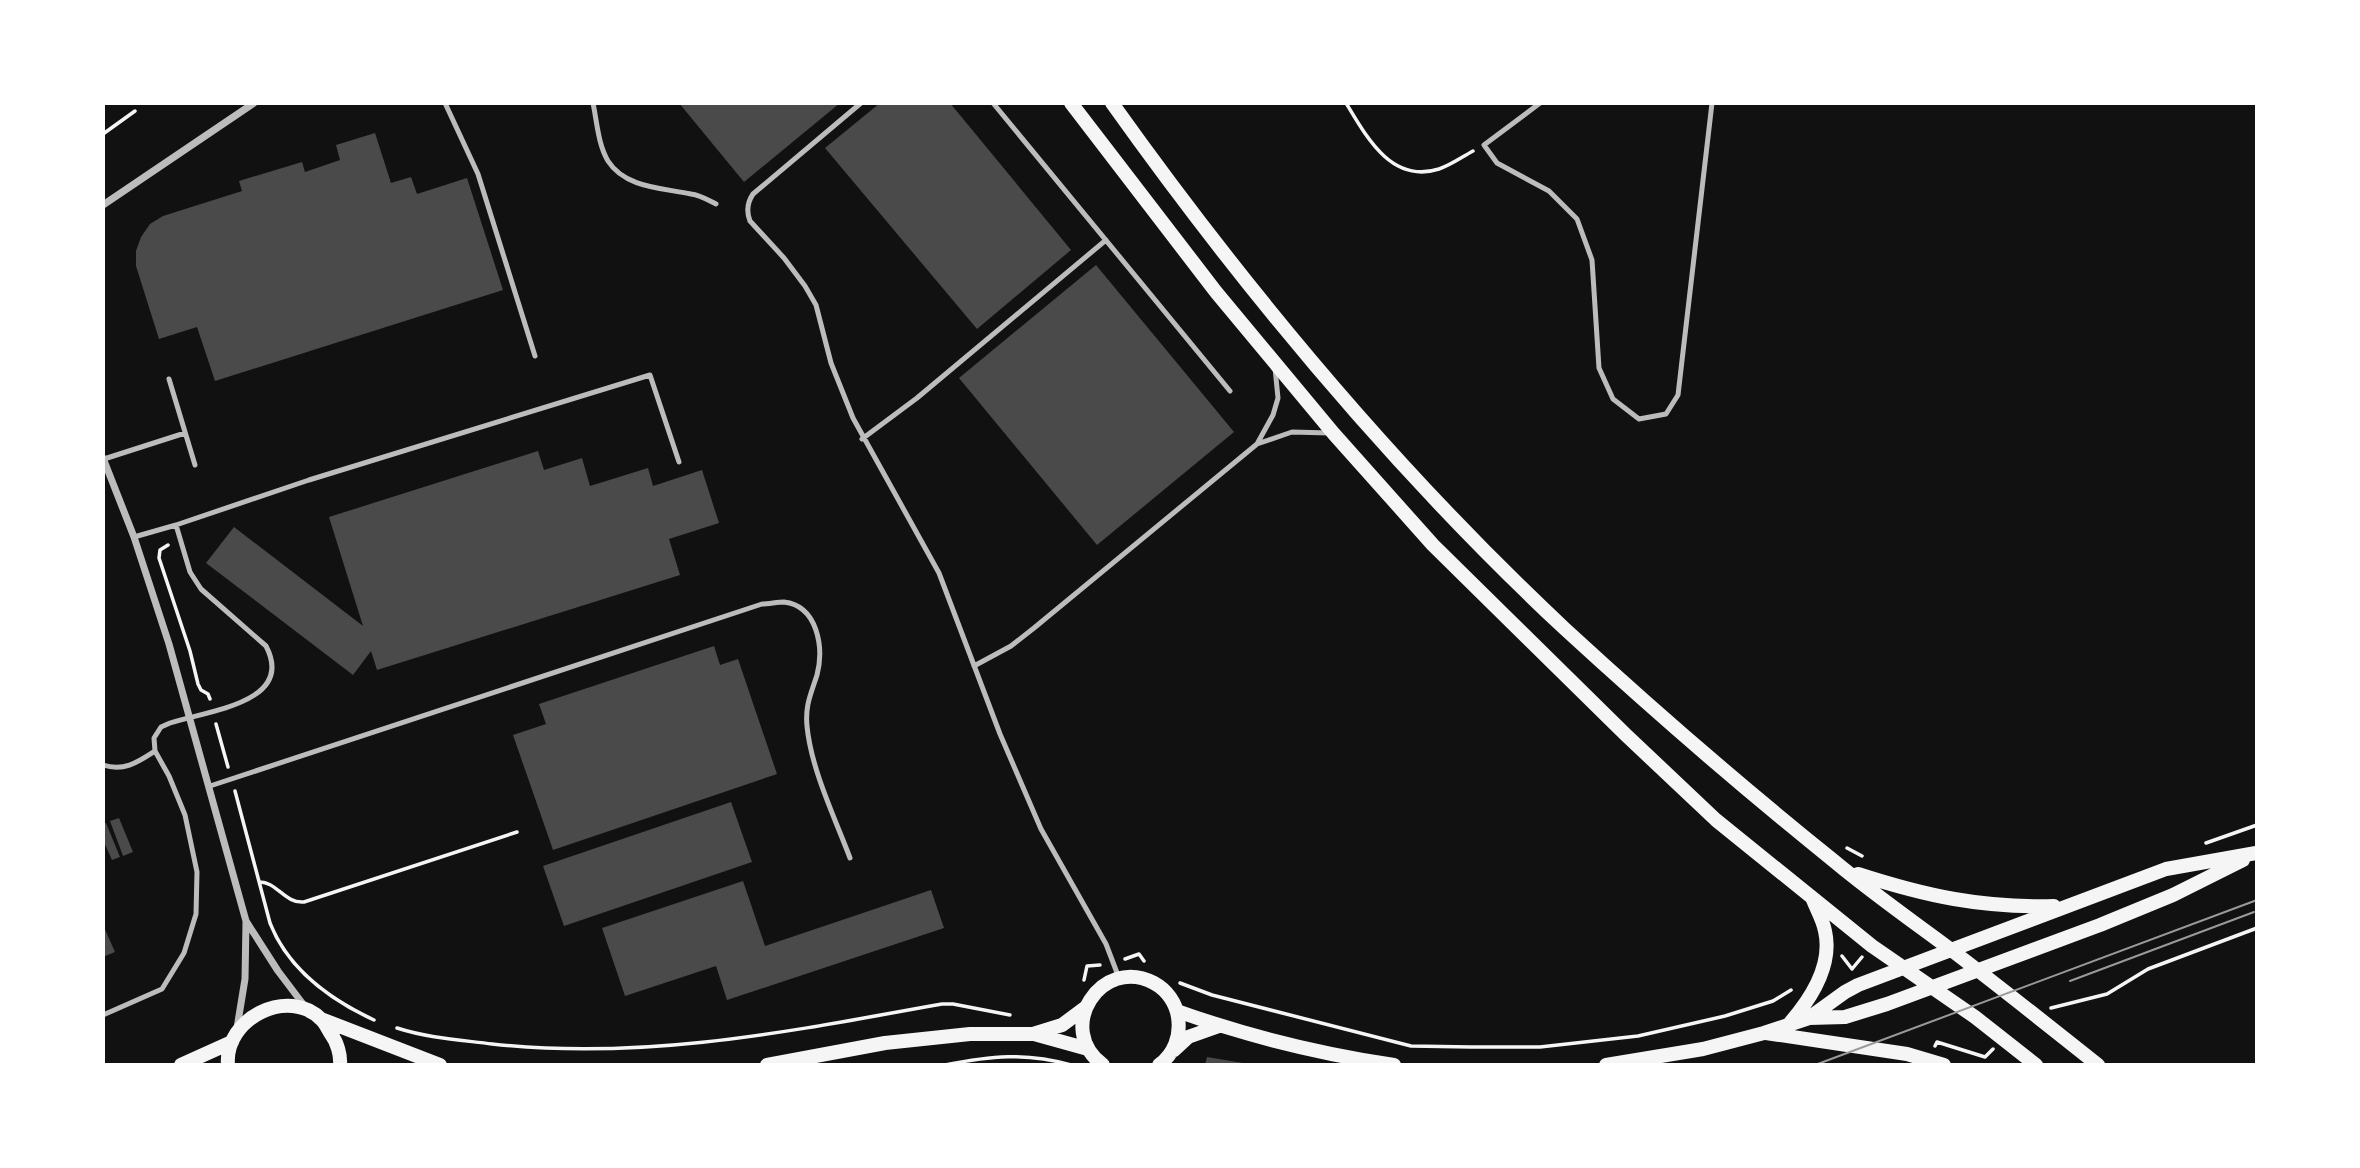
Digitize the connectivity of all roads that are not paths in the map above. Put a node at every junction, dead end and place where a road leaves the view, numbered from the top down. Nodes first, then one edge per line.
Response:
1 (254, 103) edge
2 (445, 103) edge
3 (593, 103) edge
4 (861, 103) edge
5 (993, 103) edge
6 (1071, 103) edge
7 (1112, 103) edge
8 (1540, 103) edge
9 (1712, 103) edge
10 (716, 204) dead end
11 (103, 205) edge
12 (1106, 240) junction
13 (536, 356) dead end
14 (1274, 363) junction
15 (169, 379) dead end
16 (1230, 391) dead end
17 (186, 433) junction
18 (1334, 434) junction
19 (862, 439) junction
20 (1257, 444) junction
21 (104, 458) edge
22 (679, 462) dead end
23 (195, 465) dead end
24 (176, 525) junction
25 (134, 537) junction
26 (974, 666) junction
27 (191, 716) junction
28 (155, 751) junction
29 (103, 765) edge
30 (210, 786) junction
31 (2257, 853) edge
32 (850, 858) dead end
33 (1846, 871) junction
34 (1812, 897) junction
35 (2069, 905) junction
36 (246, 921) junction
37 (1951, 950) junction
38 (1902, 968) junction
39 (1977, 970) junction
40 (1119, 978) junction
41 (1932, 987) junction
42 (1085, 1008) junction
43 (1177, 1011) junction
44 (103, 1015) edge
45 (315, 1016) junction
46 (1809, 1018) junction
47 (1788, 1025) junction
48 (1219, 1026) junction
49 (1764, 1033) junction
50 (1033, 1034) junction
51 (234, 1038) junction
52 (1088, 1049) junction
53 (1165, 1060) edge
54 (431, 1064) edge
55 (181, 1065) edge
56 (228, 1065) edge
57 (340, 1065) edge
58 (767, 1065) edge
59 (1103, 1065) edge
60 (1394, 1065) edge
61 (1606, 1065) edge
62 (1944, 1065) edge
63 (2036, 1065) edge
64 (2098, 1065) edge

1 - 11 street
2 - 13 lane
3 - 10 lane
4 - 19 lane
5 - 12 lane
6 - 14 main road
7 - 33 main road
8 - 9 lane
12 - 16 lane
12 - 19 lane
14 - 18 main road
14 - 20 lane
15 - 17 lane
17 - 21 lane
17 - 23 lane
18 - 20 lane
18 - 34 main road
19 - 26 lane
20 - 26 lane
21 - 25 street
22 - 24 lane
24 - 25 lane
24 - 27 lane
25 - 27 street
26 - 40 lane
27 - 28 lane
27 - 30 street
28 - 29 lane
28 - 44 lane
30 - 32 lane
30 - 36 street
31 - 35 main road
31 - 39 main road
33 - 35 main road
33 - 37 main road
34 - 38 main road
34 - 47 main road
35 - 37 main road
36 - 45 street
36 - 51 street
37 - 38 main road
37 - 39 main road
38 - 41 main road
38 - 46 main road
39 - 41 main road
39 - 64 main road
40 - 42 main road
40 - 43 main road
41 - 46 main road
41 - 63 main road
42 - 50 main road
42 - 52 main road
43 - 48 main road
43 - 53 main road
45 - 51 main road
45 - 54 main road
45 - 57 main road
46 - 47 main road
47 - 49 main road
48 - 53 main road
48 - 60 main road
49 - 61 main road
49 - 62 main road
50 - 52 main road
50 - 58 main road
51 - 55 main road
51 - 56 main road
52 - 59 main road

